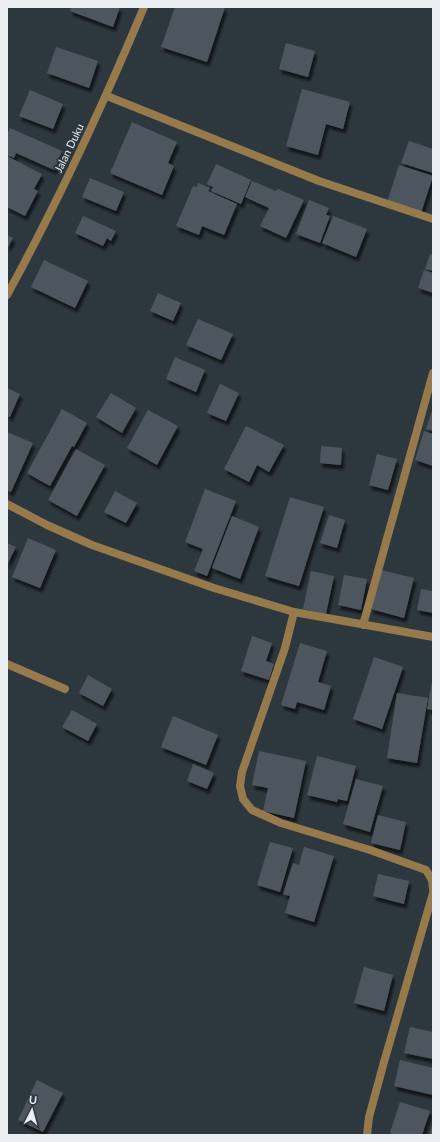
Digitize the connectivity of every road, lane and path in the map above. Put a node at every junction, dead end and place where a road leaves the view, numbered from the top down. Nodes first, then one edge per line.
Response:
1 (144, 7) edge
2 (107, 96) junction
3 (433, 218) edge
4 (7, 295) edge
5 (433, 373) edge
6 (7, 504) edge
7 (294, 612) junction
8 (363, 625) junction
9 (433, 637) edge
10 (7, 664) edge
11 (65, 689) dead end
12 (433, 889) edge
13 (433, 893) edge
14 (367, 1135) edge

1 - 2 street, Jalan Duku
2 - 3 street
2 - 4 street, Jalan Duku
5 - 8 street
6 - 7 street
7 - 8 street
7 - 12 street
8 - 9 street
10 - 11 street
13 - 14 street

